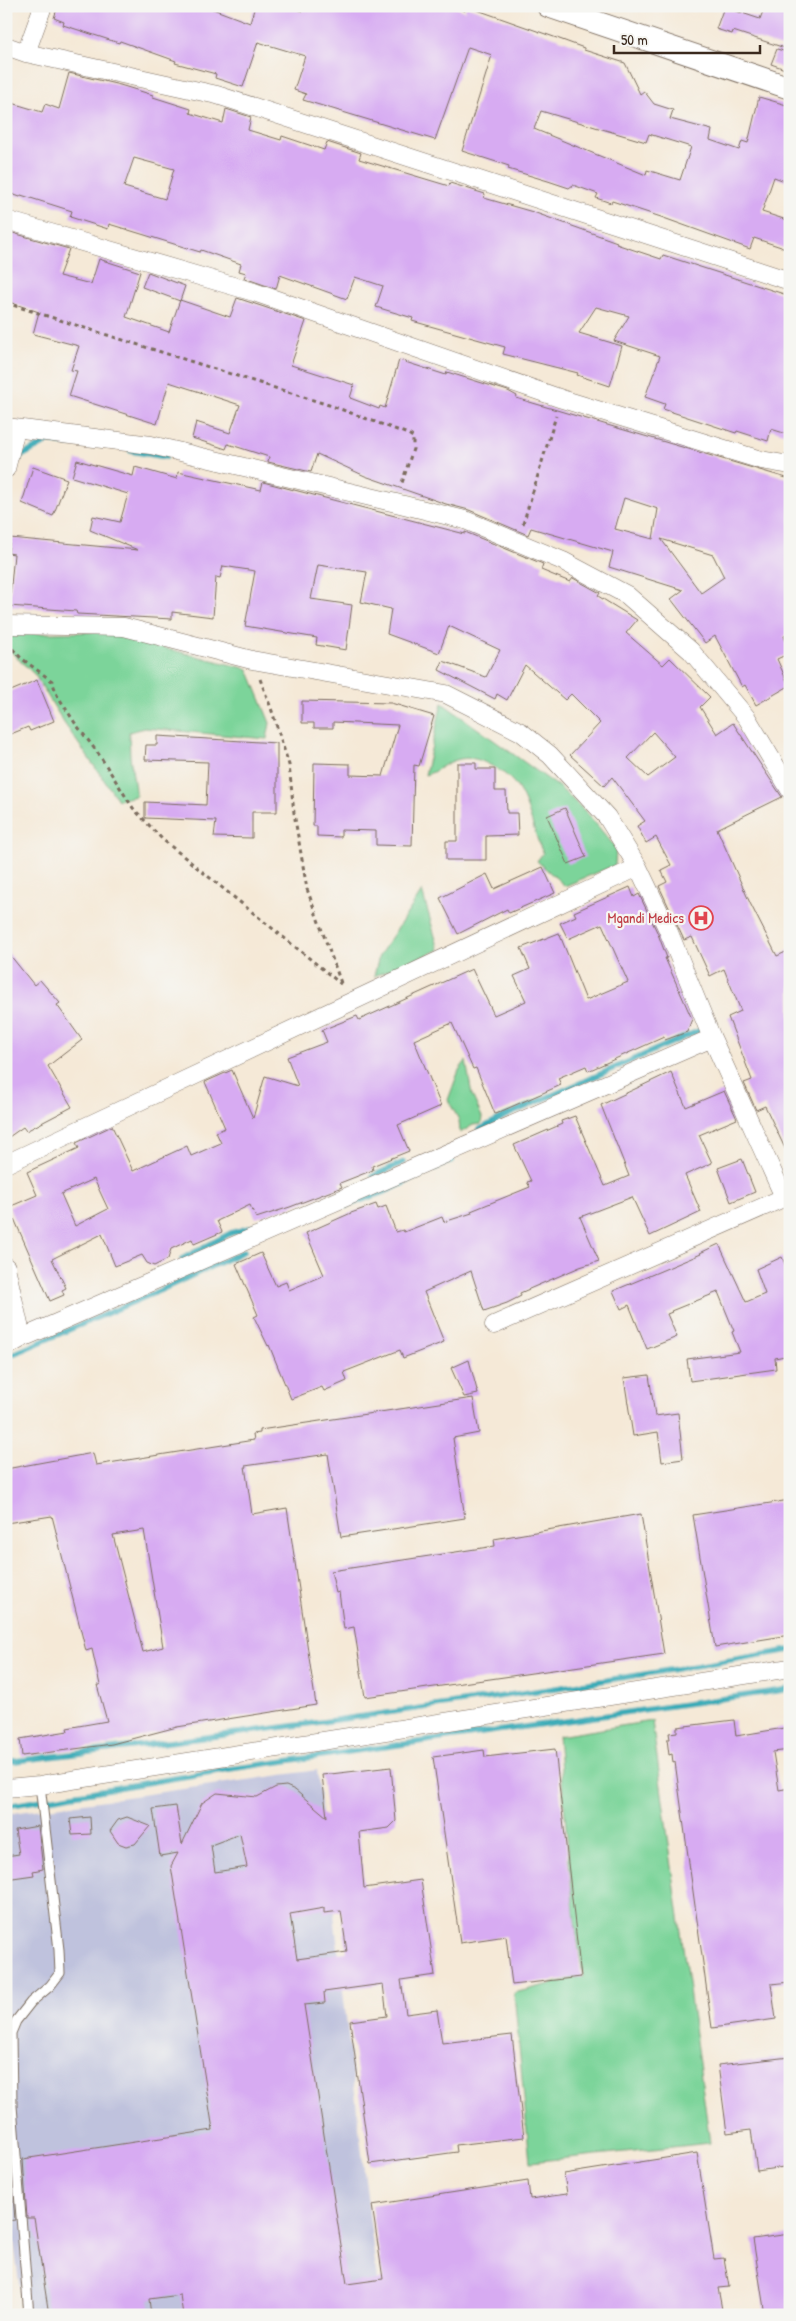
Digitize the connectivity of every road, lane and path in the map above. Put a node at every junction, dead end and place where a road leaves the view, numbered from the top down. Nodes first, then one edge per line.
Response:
1 (43, 6) edge
2 (548, 6) edge
3 (6, 46) edge
4 (26, 53) junction
5 (790, 88) edge
6 (6, 220) edge
7 (790, 280) edge
8 (6, 303) edge
9 (562, 399) junction
10 (11, 428) edge
11 (790, 465) edge
12 (6, 469) edge
13 (396, 503) junction
14 (518, 542) junction
15 (6, 625) edge
16 (6, 642) edge
17 (252, 660) junction
18 (790, 790) edge
19 (638, 867) junction
20 (341, 984) junction
21 (357, 1000) junction
22 (712, 1038) junction
23 (6, 1164) edge
24 (787, 1196) edge
25 (6, 1267) edge
26 (494, 1326) dead end
27 (22, 1338) junction
28 (6, 1347) edge
29 (790, 1668) edge
30 (40, 1785) junction
31 (6, 1788) edge
32 (29, 2315) edge

1 - 4 street
2 - 5 street
3 - 4 street
4 - 7 street
6 - 9 street
8 - 13 path
9 - 11 street
9 - 14 path
10 - 12 street
10 - 13 street
13 - 14 street
14 - 18 street
15 - 17 street
16 - 20 path
17 - 19 street
17 - 20 path
19 - 21 street
19 - 22 street
20 - 21 path
21 - 23 street
22 - 24 street
22 - 27 street
24 - 26 street
25 - 27 street
27 - 28 street
29 - 30 street
30 - 31 street
30 - 32 lane

